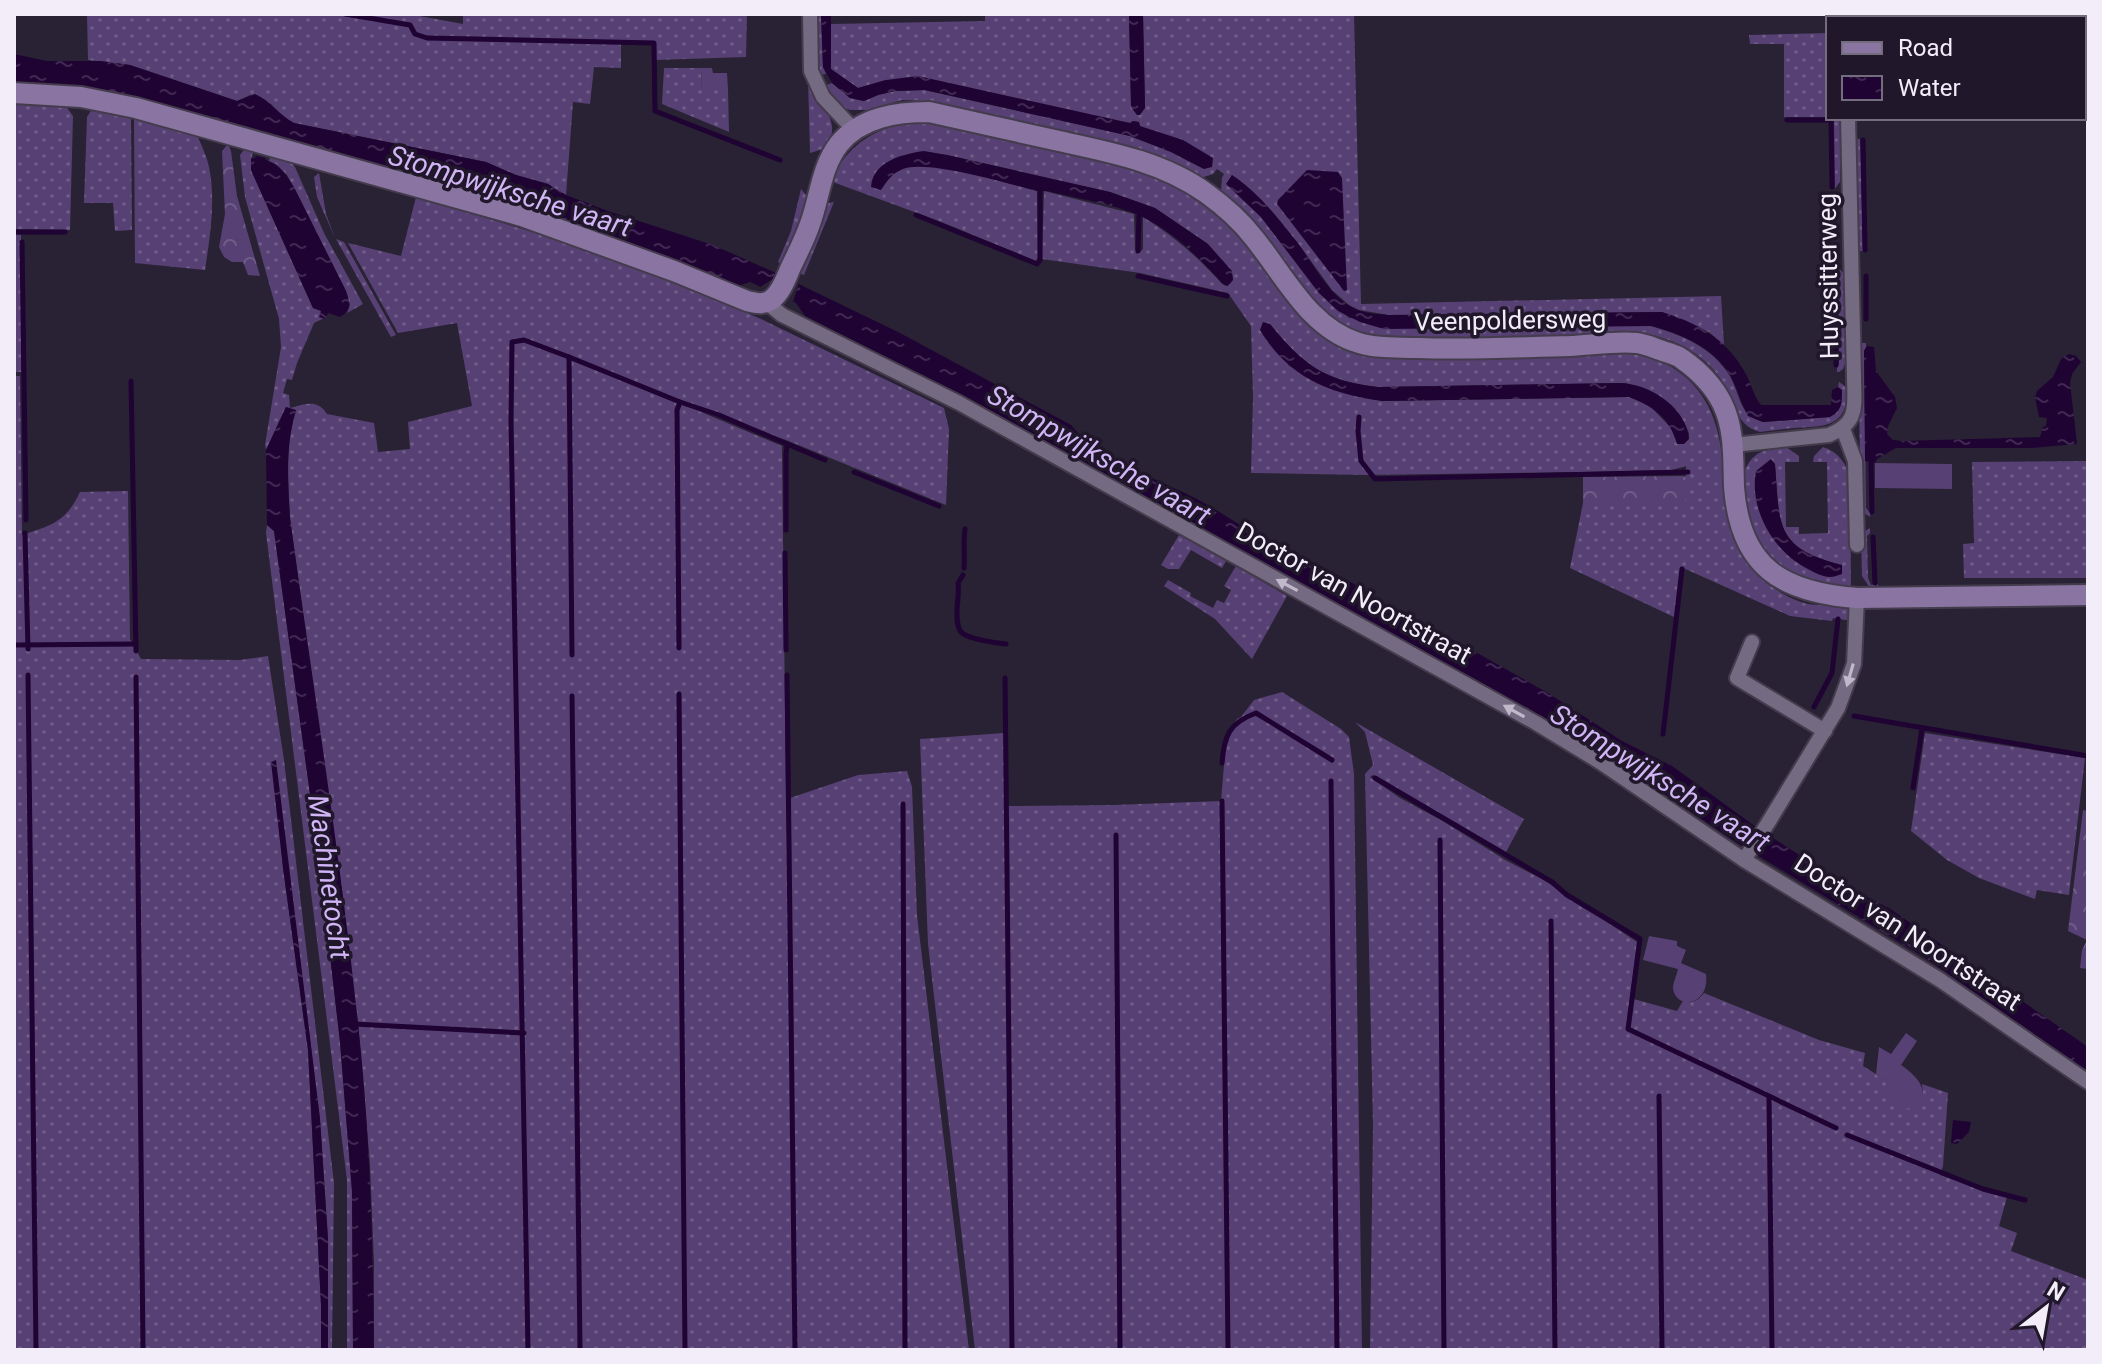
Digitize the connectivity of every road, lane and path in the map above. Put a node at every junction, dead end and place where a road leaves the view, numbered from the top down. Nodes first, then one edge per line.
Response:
1 (810, 14) edge
2 (14, 93) edge
3 (1848, 120) edge
4 (855, 131) junction
5 (770, 300) junction
6 (1843, 429) junction
7 (1733, 445) junction
8 (1857, 545) dead end
9 (2088, 595) edge
10 (1857, 598) junction
11 (1752, 642) dead end
12 (1825, 731) junction
13 (1747, 856) junction
14 (2088, 1082) edge

1 - 4 street
2 - 5 street, Doctor van Noortstraat
3 - 6 street, Huyssitterweg
4 - 5 street
4 - 7 street, Veenpoldersweg
13 -> 5 street, Doctor van Noortstraat
6 - 7 street
6 - 8 street
7 - 10 street, Veenpoldersweg
9 - 10 street, Veenpoldersweg
10 -> 12 street
11 - 12 street
12 - 13 street
13 - 14 street, Doctor van Noortstraat

